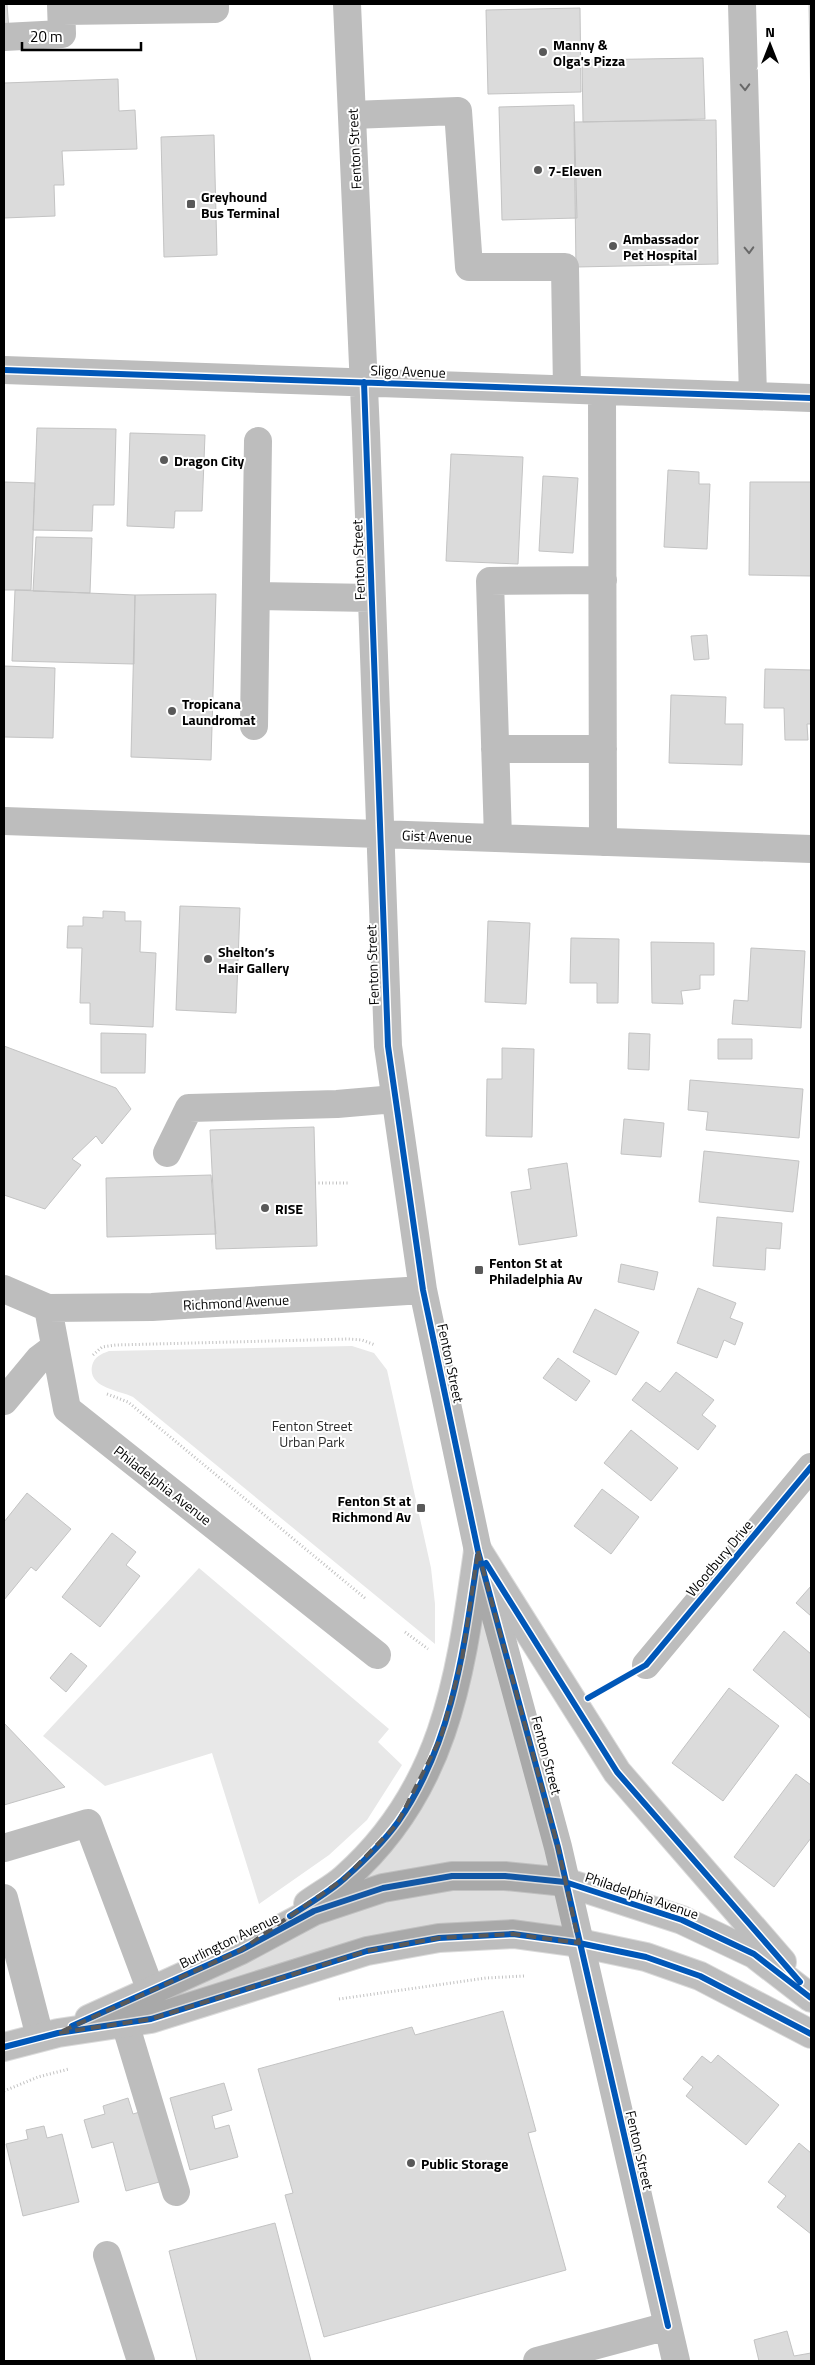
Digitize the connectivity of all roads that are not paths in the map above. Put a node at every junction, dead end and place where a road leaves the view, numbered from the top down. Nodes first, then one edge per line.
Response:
1 (215, 4) edge
2 (347, 4) edge
3 (742, 4) edge
4 (61, 7) edge
5 (4, 37) edge
6 (352, 115) junction
7 (4, 370) edge
8 (364, 382) junction
9 (567, 389) junction
10 (602, 391) junction
11 (753, 396) junction
12 (811, 398) edge
13 (258, 441) dead end
14 (603, 580) junction
15 (257, 596) junction
16 (372, 598) junction
17 (254, 726) dead end
18 (495, 749) junction
19 (603, 749) junction
20 (4, 821) edge
21 (380, 834) junction
22 (498, 838) junction
23 (603, 842) junction
24 (811, 849) edge
25 (395, 1100) junction
26 (167, 1153) dead end
27 (4, 1289) edge
28 (423, 1290) junction
29 (48, 1308) junction
30 (55, 1347) junction
31 (4, 1401) edge
32 (811, 1467) edge
33 (478, 1550) junction
34 (377, 1655) dead end
35 (646, 1665) dead end
36 (4, 1848) edge
37 (565, 1882) junction
38 (4, 1898) edge
39 (579, 1943) junction
40 (11, 1950) edge
41 (241, 1950) junction
42 (151, 1991) junction
43 (811, 1996) edge
44 (125, 2023) junction
45 (811, 2034) edge
46 (49, 2035) junction
47 (4, 2047) edge
48 (176, 2192) dead end
49 (107, 2255) dead end
50 (668, 2326) junction
51 (141, 2361) edge
52 (537, 2361) edge
53 (676, 2361) edge

1 - 4 street
2 - 6 street, Fenton Street
3 -> 11 street
4 - 5 street
6 - 8 street, Fenton Street
6 - 9 street
7 - 8 street, Sligo Avenue
8 - 9 street, Sligo Avenue
8 - 16 street, Fenton Street
9 - 10 street, Sligo Avenue
10 - 11 street, Sligo Avenue
10 - 14 street
11 - 12 street, Sligo Avenue
13 - 15 street
14 - 18 street
14 - 19 street
15 - 16 street
15 - 17 street
16 - 21 street, Fenton Street
18 - 19 street
18 - 22 street
19 - 23 street
20 - 21 street, Gist Avenue
21 - 22 street, Gist Avenue
21 - 25 street, Fenton Street
22 - 23 street, Gist Avenue
23 - 24 street, Gist Avenue
25 - 26 street
25 - 28 street, Fenton Street
27 - 29 street
28 - 29 street, Richmond Avenue
28 - 33 street, Fenton Street
29 - 30 street, Philadelphia Avenue
30 - 31 street
30 - 34 street, Philadelphia Avenue
32 - 35 street, Woodbury Drive
33 - 37 street, Fenton Street
33 - 41 street
33 - 43 street
36 - 42 street
37 - 39 street, Fenton Street
37 - 41 street, Burlington Avenue
37 - 43 street, Philadelphia Avenue
38 - 40 street
39 - 44 street, Burlington Avenue
39 - 45 street
39 - 50 street, Fenton Street
40 - 46 street
41 - 42 street, Burlington Avenue
42 - 46 street, Burlington Avenue
44 - 46 street, Burlington Avenue
44 - 48 street
46 - 47 street, Burlington Avenue
49 - 51 street
50 - 52 street
50 - 53 street, Fenton Street

